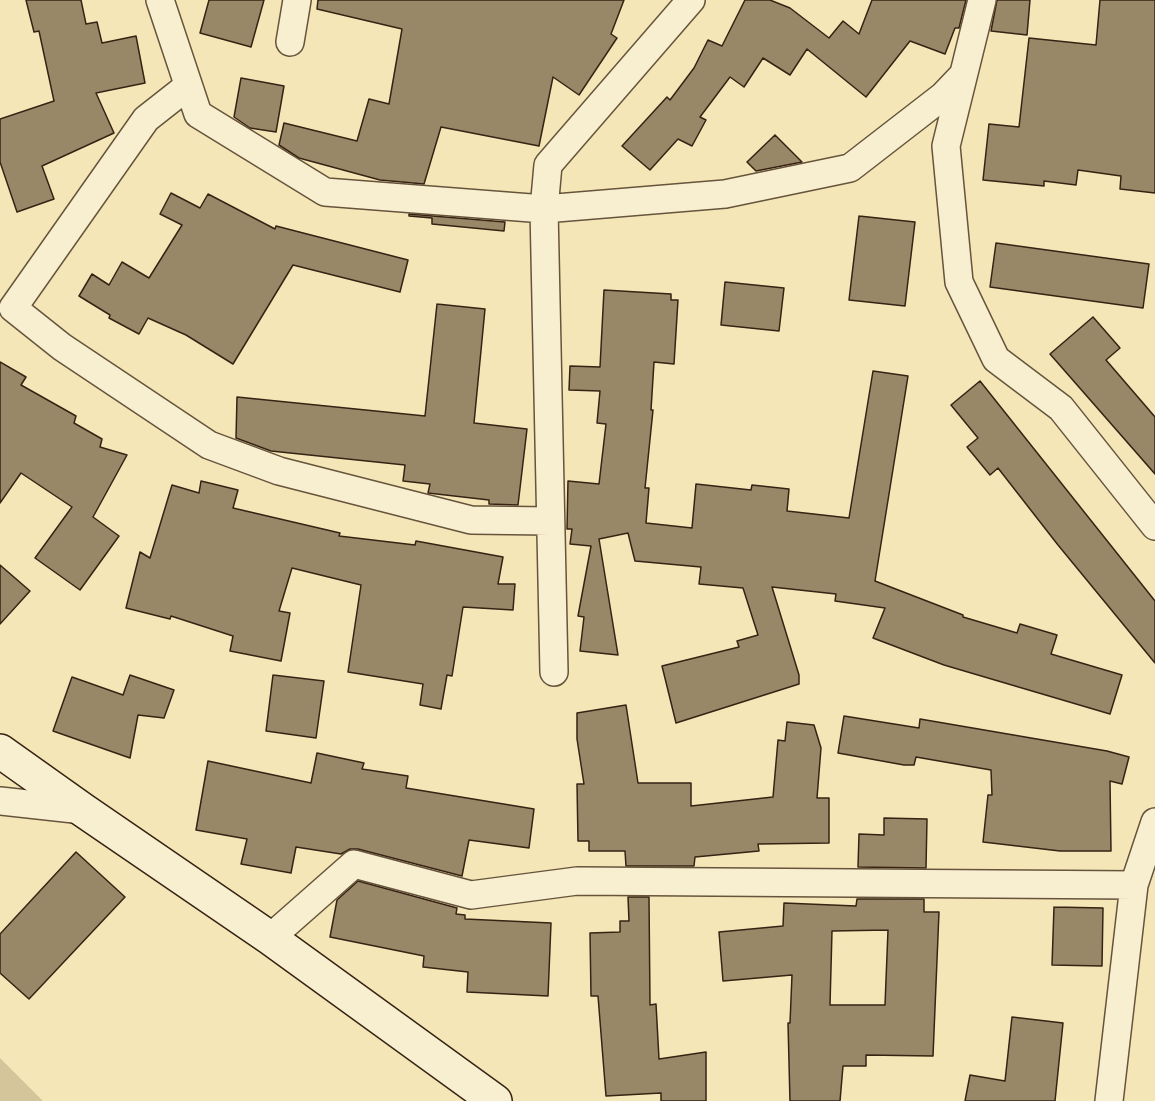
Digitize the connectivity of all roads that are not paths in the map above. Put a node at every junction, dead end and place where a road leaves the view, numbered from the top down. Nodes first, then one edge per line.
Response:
1 (160, 0) edge
2 (297, 0) edge
3 (692, 0) edge
4 (982, 0) edge
5 (290, 42) dead end
6 (963, 75) junction
7 (188, 86) junction
8 (544, 209) junction
9 (550, 521) junction
10 (1155, 526) edge
11 (554, 672) dead end
12 (0, 751) edge
13 (0, 801) edge
14 (83, 810) junction
15 (1155, 822) edge
16 (1134, 885) junction
17 (270, 938) junction
18 (495, 1101) edge
19 (1109, 1101) edge

1 - 7 street
2 - 5 street
3 - 8 street
4 - 6 street
6 - 8 street
6 - 10 street
7 - 8 street
7 - 9 street
8 - 9 street
9 - 11 street
12 - 14 main road
13 - 14 street
14 - 17 main road
15 - 16 street
16 - 17 street
16 - 19 street
17 - 18 main road

